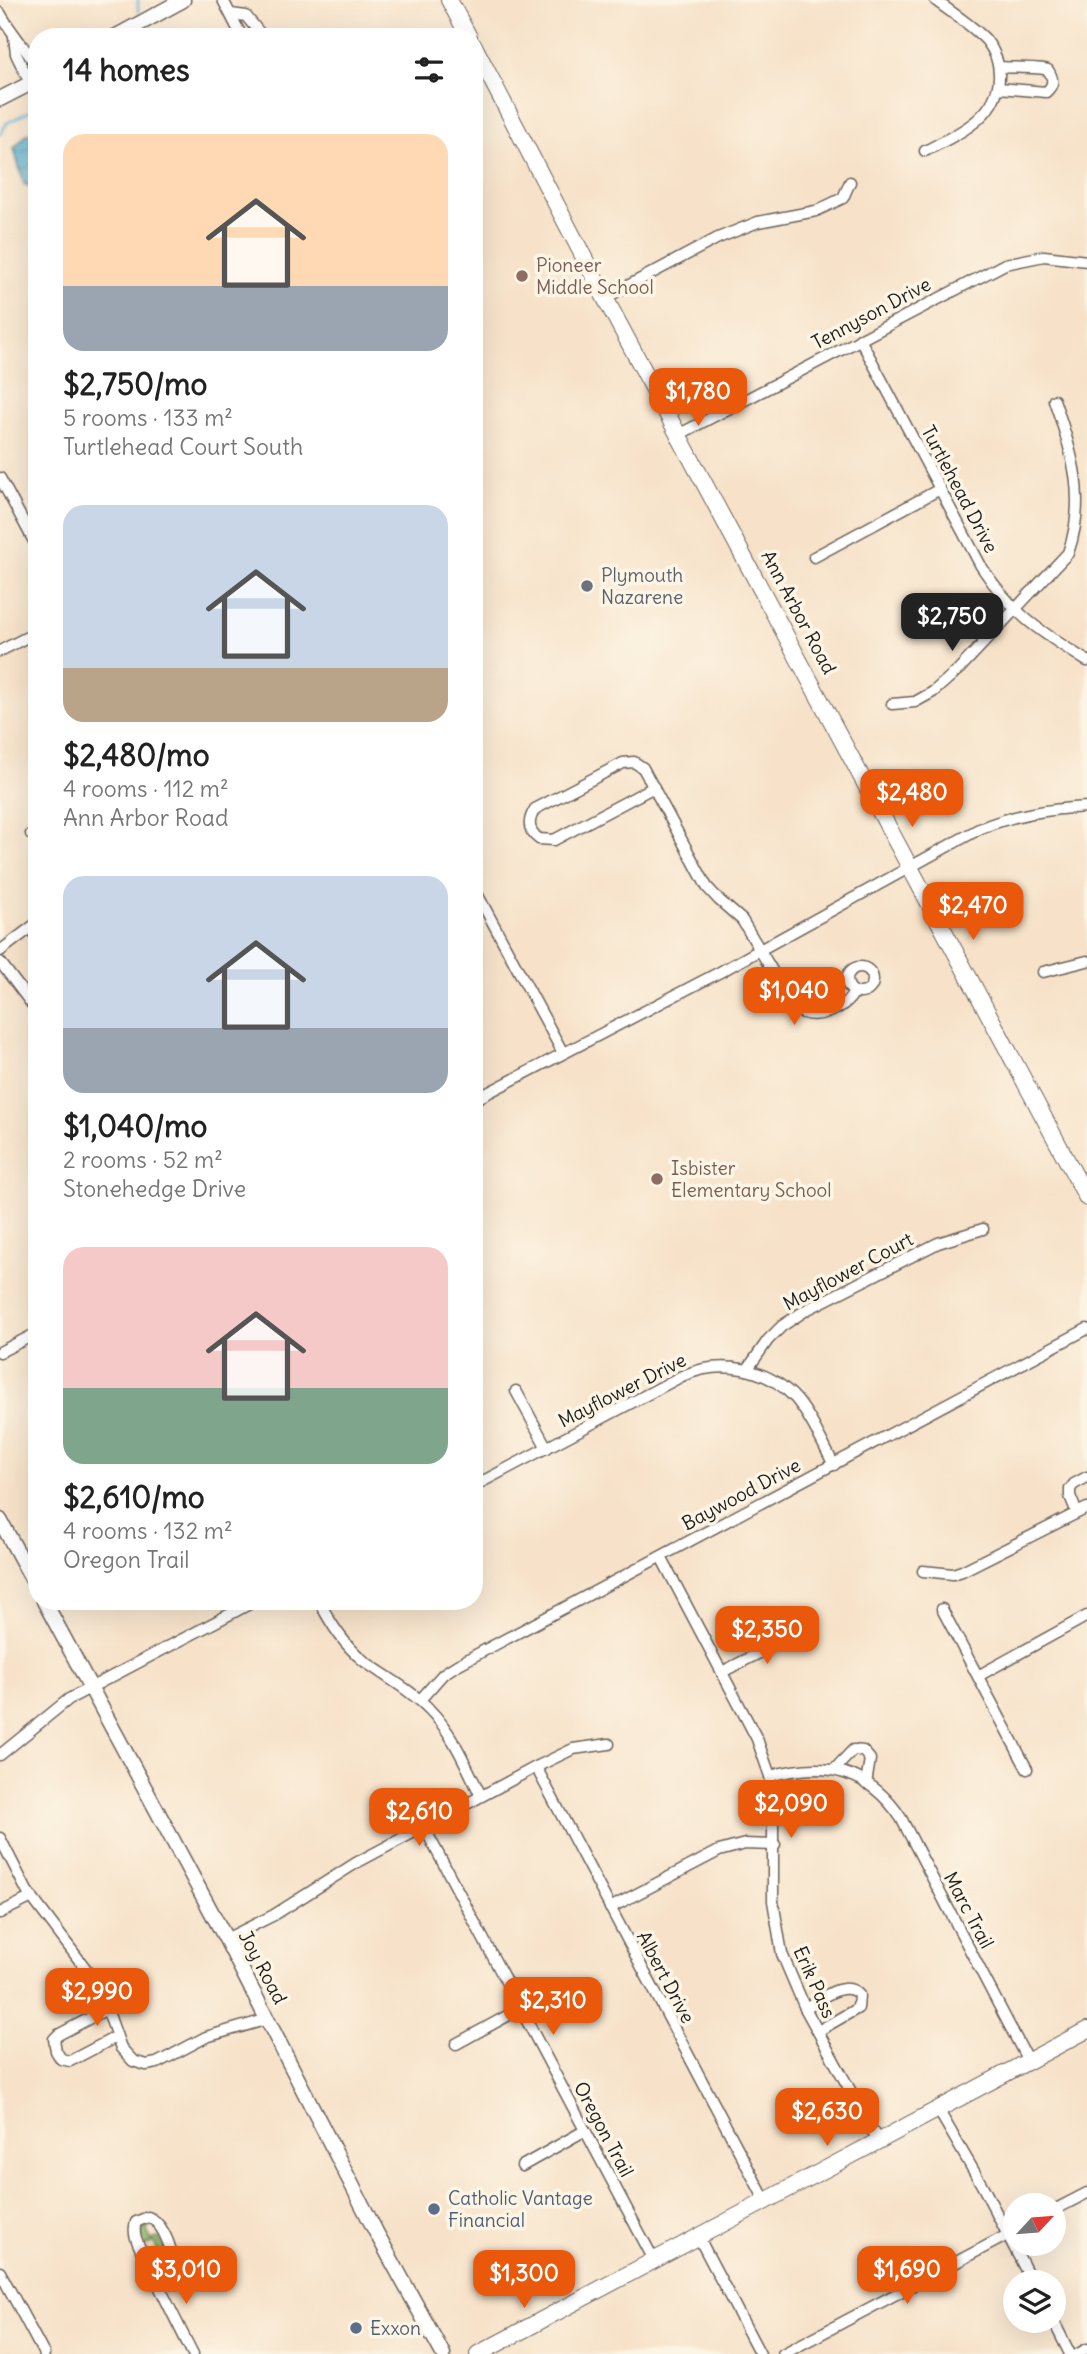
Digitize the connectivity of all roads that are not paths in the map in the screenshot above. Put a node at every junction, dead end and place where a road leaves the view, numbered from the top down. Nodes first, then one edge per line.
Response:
1 (183, 0) edge
2 (223, 0) edge
3 (449, 0) edge
4 (935, 0) edge
5 (0, 13) edge
6 (231, 14) junction
7 (132, 28) edge
8 (238, 28) edge
9 (256, 28) edge
10 (464, 28) edge
11 (14, 37) junction
12 (28, 53) edge
13 (483, 63) edge
14 (999, 66) junction
15 (28, 73) edge
16 (28, 84) edge
17 (998, 88) junction
18 (0, 99) edge
19 (925, 151) dead end
20 (850, 182) dead end
21 (1087, 260) edge
22 (605, 298) junction
23 (860, 339) junction
24 (1054, 400) dead end
25 (680, 434) junction
26 (0, 478) edge
27 (940, 489) junction
28 (28, 530) edge
29 (814, 557) dead end
30 (1014, 610) junction
31 (28, 637) edge
32 (0, 651) edge
33 (1087, 661) edge
34 (892, 704) dead end
35 (654, 787) junction
36 (1087, 807) edge
37 (911, 865) junction
38 (483, 905) edge
39 (28, 930) edge
40 (761, 948) junction
41 (0, 951) edge
42 (1087, 961) edge
43 (0, 962) edge
44 (1043, 972) dead end
45 (854, 992) dead end
46 (28, 999) edge
47 (563, 1053) junction
48 (483, 1095) edge
49 (1087, 1198) edge
50 (983, 1228) dead end
51 (1087, 1329) edge
52 (28, 1338) edge
53 (0, 1352) edge
54 (747, 1370) junction
55 (516, 1391) dead end
56 (547, 1448) junction
57 (834, 1465) junction
58 (1087, 1477) edge
59 (483, 1481) edge
60 (1082, 1510) edge
61 (0, 1520) edge
62 (661, 1557) junction
63 (28, 1571) edge
64 (923, 1571) dead end
65 (942, 1609) dead end
66 (49, 1610) edge
67 (238, 1610) edge
68 (324, 1610) edge
69 (1087, 1616) edge
70 (798, 1633) dead end
71 (722, 1672) junction
72 (978, 1676) junction
73 (91, 1688) junction
74 (420, 1700) junction
75 (609, 1744) dead end
76 (0, 1755) edge
77 (536, 1767) junction
78 (1027, 1769) dead end
79 (834, 1770) junction
80 (770, 1776) junction
81 (866, 1784) junction
82 (481, 1797) junction
83 (424, 1827) junction
84 (0, 1838) edge
85 (775, 1845) junction
86 (32, 1897) junction
87 (610, 1908) junction
88 (0, 1913) edge
89 (226, 1939) junction
90 (805, 2008) junction
91 (107, 2009) junction
92 (520, 2009) junction
93 (268, 2019) junction
94 (1087, 2030) edge
95 (818, 2031) junction
96 (116, 2036) junction
97 (456, 2044) dead end
98 (1028, 2061) junction
99 (939, 2110) junction
100 (584, 2131) junction
101 (878, 2141) junction
102 (522, 2166) dead end
103 (1087, 2193) edge
104 (766, 2202) junction
105 (1066, 2204) edge
106 (1003, 2219) edge
107 (1003, 2237) edge
108 (699, 2238) junction
109 (655, 2262) junction
110 (152, 2271) junction
111 (0, 2272) edge
112 (1060, 2333) edge
113 (1087, 2349) edge
114 (44, 2354) edge
115 (193, 2354) edge
116 (443, 2354) edge
117 (478, 2354) edge
118 (760, 2354) edge
119 (783, 2354) edge
120 (1070, 2354) edge
121 (1078, 2354) edge

1 - 7 street
2 - 6 street
3 - 10 main road
4 - 14 street
5 - 11 street
6 - 8 street
6 - 9 street
11 - 12 street
11 - 15 street
13 - 22 main road, Ann Arbor Road
14 - 17 street
14 - 17 street
16 - 18 street
17 - 19 street
20 - 22 street
21 - 23 street, Tennyson Drive
22 - 25 main road, Ann Arbor Road
23 - 25 street, Tennyson Drive
23 - 27 street, Turtlehead Drive
24 - 30 street
25 - 37 main road, Ann Arbor Road
26 - 28 street
27 - 29 street
27 - 30 street, Turtlehead Drive
30 - 33 street, Turtlehead Drive
30 - 34 street
31 - 32 street
35 - 35 street
35 - 40 street
36 - 37 street
37 - 40 street
37 - 49 main road, Ann Arbor Road
38 - 47 street
39 - 41 street
40 - 45 street
40 - 47 street
42 - 44 street
43 - 46 street
47 - 48 street
50 - 54 street, Mayflower Court
51 - 57 street, Baywood Drive
52 - 53 street
54 - 56 street, Mayflower Drive
54 - 57 street, Mayflower Drive
55 - 56 street
56 - 59 street, Mayflower Drive
57 - 62 street, Baywood Drive
58 - 60 street
60 - 64 street
61 - 63 street
62 - 71 street, Erik Pass
62 - 74 street, Baywood Drive
65 - 72 street
66 - 73 street, Joy Road
67 - 73 street
68 - 74 street
69 - 72 street
70 - 71 street
71 - 80 street, Erik Pass
72 - 78 street
73 - 76 street
73 - 89 street, Joy Road
74 - 82 street
75 - 77 street
77 - 82 street
77 - 87 street, Albert Drive
79 - 80 street, Marc Trail
79 - 81 street, Marc Trail
79 - 81 street
80 - 85 street, Erik Pass
81 - 98 street, Marc Trail
82 - 83 street
83 - 89 street
83 - 92 street, Oregon Trail
84 - 86 street
85 - 87 street
85 - 90 street, Erik Pass
86 - 88 street
86 - 91 street
87 - 104 street, Albert Drive
89 - 93 street, Joy Road
90 - 95 street, Erik Pass
90 - 95 street
91 - 96 street
91 - 96 street
92 - 97 street
92 - 100 street, Oregon Trail
93 - 96 street
93 - 116 street, Joy Road
94 - 98 main road
95 - 101 street, Erik Pass
98 - 99 main road
99 - 101 main road
99 - 106 street
100 - 102 street
100 - 109 street, Oregon Trail
101 - 104 main road
103 - 105 street
104 - 108 main road
107 - 119 street
108 - 109 main road
108 - 118 street
109 - 117 main road
110 - 110 street
110 - 115 street
111 - 114 street
112 - 120 street
113 - 121 street

